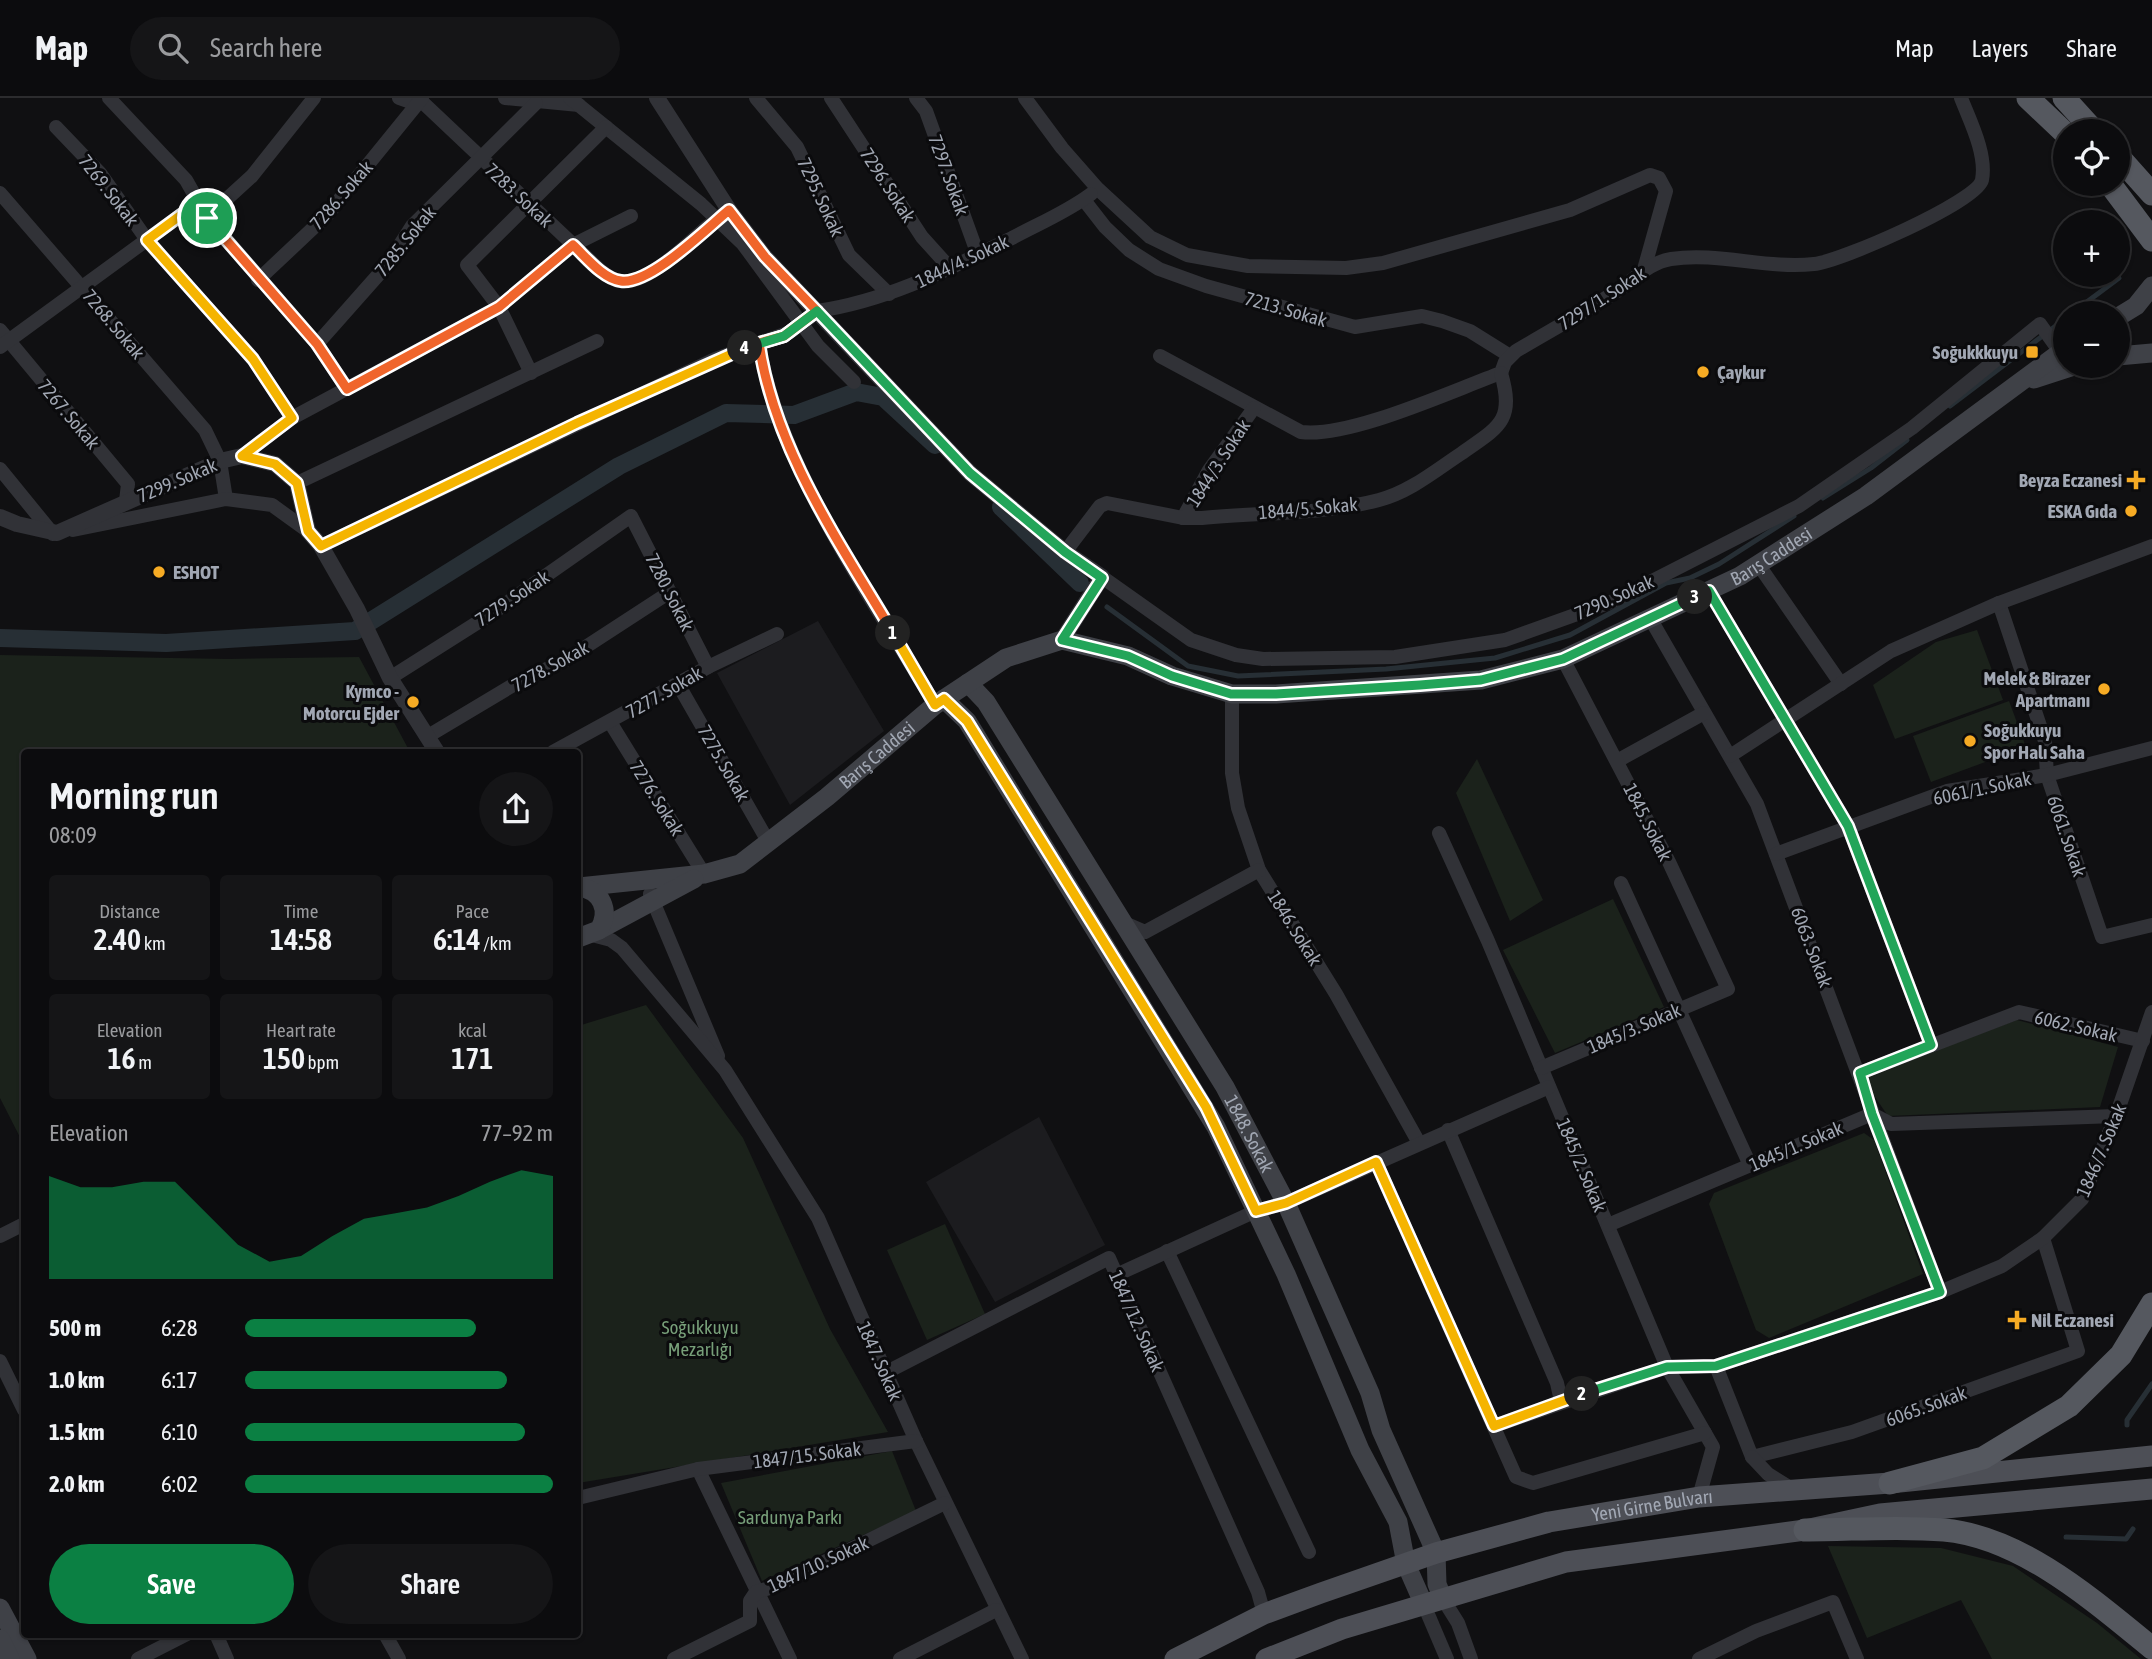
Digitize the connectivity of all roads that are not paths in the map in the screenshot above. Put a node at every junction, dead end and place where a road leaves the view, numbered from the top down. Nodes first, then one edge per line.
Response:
1 (314, 98) edge
2 (399, 98) edge
3 (505, 98) edge
4 (756, 98) edge
5 (831, 98) edge
6 (916, 98) edge
7 (1025, 98) edge
8 (1961, 98) edge
9 (2028, 98) edge
10 (2064, 98) edge
11 (419, 100) edge
12 (663, 100) edge
13 (118, 101) edge
14 (574, 102) edge
15 (536, 103) junction
16 (2083, 119) edge
17 (2053, 122) edge
18 (56, 127) dead end
19 (606, 127) junction
20 (479, 158) junction
21 (2130, 169) edge
22 (1098, 189) junction
23 (0, 192) edge
24 (2152, 194) edge
25 (2118, 196) edge
26 (1084, 200) junction
27 (200, 201) junction
28 (527, 204) junction
29 (728, 210) junction
30 (631, 216) dead end
31 (207, 218) junction
32 (147, 240) junction
33 (2150, 241) edge
34 (573, 245) junction
35 (978, 254) junction
36 (950, 268) junction
37 (1643, 272) junction
38 (258, 279) junction
39 (81, 286) junction
40 (2152, 286) edge
41 (889, 294) junction
42 (499, 307) junction
43 (2130, 310) edge
44 (815, 313) junction
45 (3, 339) edge
46 (2053, 340) edge
47 (597, 341) dead end
48 (759, 343) junction
49 (317, 344) junction
50 (2152, 353) edge
51 (2130, 355) edge
52 (1160, 356) dead end
53 (1510, 356) junction
54 (2053, 363) edge
55 (531, 373) junction
56 (1501, 373) junction
57 (854, 382) dead end
58 (347, 389) junction
59 (1254, 408) junction
60 (292, 418) junction
61 (242, 456) junction
62 (220, 461) junction
63 (0, 469) edge
64 (297, 483) junction
65 (226, 499) junction
66 (126, 501) junction
67 (631, 516) joint
68 (0, 517) edge
69 (1183, 518) junction
70 (308, 531) junction
71 (55, 533) junction
72 (321, 546) junction
73 (2152, 546) edge
74 (1065, 552) junction
75 (1758, 564) junction
76 (1102, 578) junction
77 (1709, 591) junction
78 (670, 592) junction
79 (1999, 604) junction
80 (1650, 618) junction
81 (777, 634) dead end
82 (1062, 640) junction
83 (1563, 659) junction
84 (708, 667) junction
85 (390, 678) junction
86 (968, 683) junction
87 (678, 684) junction
88 (1841, 684) junction
89 (1231, 694) junction
90 (940, 702) junction
91 (1704, 713) junction
92 (1787, 719) junction
93 (610, 722) junction
94 (428, 736) junction
95 (2152, 748) edge
96 (435, 749) edge
97 (559, 749) edge
98 (1730, 757) junction
99 (1617, 761) junction
100 (2047, 775) junction
101 (1848, 826) junction
102 (1438, 833) dead end
103 (769, 843) junction
104 (1776, 854) junction
105 (1259, 870) junction
106 (704, 874) junction
107 (642, 880) junction
108 (1621, 883) dead end
109 (581, 887) edge
110 (581, 887) edge
111 (652, 901) junction
112 (1122, 922) junction
113 (2152, 925) edge
114 (586, 936) edge
115 (1728, 989) joint
116 (1681, 1009) junction
117 (2152, 1012) edge
118 (2143, 1041) junction
119 (1931, 1045) junction
120 (1541, 1068) junction
121 (724, 1070) junction
122 (1860, 1073) junction
123 (1549, 1087) junction
124 (1872, 1114) junction
125 (2116, 1116) junction
126 (1448, 1130) junction
127 (1419, 1143) junction
128 (1376, 1162) junction
129 (1750, 1165) junction
130 (1286, 1203) junction
131 (1256, 1211) junction
132 (21, 1225) edge
133 (1608, 1225) junction
134 (2, 1230) edge
135 (2043, 1238) junction
136 (1167, 1251) junction
137 (1116, 1275) junction
138 (1940, 1292) junction
139 (2152, 1304) edge
140 (0, 1361) edge
141 (1716, 1366) junction
142 (1667, 1367) junction
143 (886, 1373) junction
144 (1561, 1401) junction
145 (21, 1404) edge
146 (1494, 1426) junction
147 (1705, 1433) junction
148 (916, 1441) junction
149 (2152, 1456) edge
150 (1752, 1457) junction
151 (698, 1469) junction
152 (1890, 1483) junction
153 (2152, 1489) edge
154 (1793, 1490) junction
155 (1699, 1497) junction
156 (581, 1498) edge
157 (945, 1503) junction
158 (1805, 1530) junction
159 (1309, 1552) dead end
160 (1436, 1553) junction
161 (1405, 1564) junction
162 (756, 1592) junction
163 (1433, 1602) junction
164 (0, 1608) edge
165 (996, 1610) junction
166 (1264, 1614) junction
167 (179, 1638) edge
168 (218, 1638) edge
169 (387, 1638) edge
170 (0, 1639) edge
171 (2152, 1648) edge
172 (10, 1659) edge
173 (27, 1659) edge
174 (138, 1659) edge
175 (227, 1659) edge
176 (399, 1659) edge
177 (674, 1659) edge
178 (790, 1659) edge
179 (900, 1659) edge
180 (1022, 1659) edge
181 (1175, 1659) edge
182 (1266, 1659) edge
183 (1447, 1659) edge
184 (1471, 1659) edge
185 (1699, 1659) edge
186 (1857, 1659) edge

1 - 31 street
2 - 11 street
3 - 15 street
4 - 41 street, 7295. Sokak
5 - 36 street, 7296. Sokak
6 - 35 street, 7297. Sokak
7 - 22 street
8 - 37 street, 7297/1. Sokak
9 - 17 highway
10 - 16 highway
11 - 20 street, 7283. Sokak
11 - 38 street, 7286. Sokak
12 - 29 street, 7290. Sokak
13 - 27 street
14 - 15 street
14 - 19 street
15 - 20 street, 7285. Sokak
18 - 32 street, 7269. Sokak
19 - 28 street
19 - 57 street
20 - 28 street, 7283. Sokak
20 - 49 street, 7285. Sokak
21 - 24 highway
22 - 26 street, 1844/4. Sokak
22 - 37 street
23 - 39 street, 7268. Sokak
25 - 33 highway
26 - 35 street, 1844/4. Sokak
26 - 53 street, 7213. Sokak
27 - 31 street
27 - 32 street
28 - 34 street, 7283. Sokak
28 - 42 street
29 - 34 street, 7283. Sokak, bridge
29 - 44 street, 7290. Sokak
30 - 34 street, 7299. Sokak
31 - 38 street
32 - 39 street
32 - 60 street, 7269. Sokak
34 - 42 street, 7299. Sokak
35 - 36 street, 1844/4. Sokak
36 - 41 street, 1844/4. Sokak
37 - 53 street, 7297/1. Sokak
38 - 49 street
39 - 45 street
39 - 62 street, 7268. Sokak
40 - 43 main road
41 - 44 street, 1844/4. Sokak
42 - 55 street
42 - 58 street, 7299. Sokak
44 - 48 street, bridge
44 - 74 street, 7290. Sokak
45 - 66 street, 7267. Sokak
46 - 76 street, 7290. Sokak
47 - 55 street
48 - 72 street
48 - 90 street
49 - 58 street
50 - 51 main road
52 - 59 street
53 - 56 street, 7297/1. Sokak
54 - 75 main road, Barış Caddesi
55 - 64 street
56 - 59 street
56 - 69 street, 1844/5. Sokak
58 - 60 street, 7299. Sokak
59 - 69 street, 1844/3. Sokak
60 - 61 street, 7299. Sokak
61 - 62 street, 7299. Sokak
61 - 64 street
62 - 65 street, 7268. Sokak
62 - 66 street, 7299. Sokak
63 - 71 street
64 - 70 street
65 - 70 street
65 - 71 street
66 - 71 street, 7299. Sokak
67 - 78 street, 7280. Sokak
67 - 85 street, 7279. Sokak
68 - 71 street
69 - 74 street, 1844/5. Sokak
70 - 72 street
72 - 85 street
73 - 79 street
74 - 76 street, 7290. Sokak
75 - 77 main road, Barış Caddesi
75 - 88 street
76 - 82 street
77 - 80 main road, Barış Caddesi
77 - 92 street
78 - 84 street, 7280. Sokak
78 - 94 street, 7278. Sokak
79 - 88 street
79 - 100 street, 6061. Sokak
80 - 83 main road, Barış Caddesi
80 - 91 street, 6063. Sokak
81 - 84 street, 7277. Sokak
82 - 86 main road, Barış Caddesi
82 - 89 main road, Barış Caddesi
83 - 89 main road, Barış Caddesi
83 - 99 street, 1845. Sokak
84 - 87 street, 7277. Sokak
85 - 94 street
86 - 90 main road, Barış Caddesi
86 - 112 main road, 1848. Sokak
87 - 93 street, 7277. Sokak
87 - 103 street, 7275. Sokak
88 - 92 street
89 - 105 street, 1846. Sokak
90 - 103 main road, Barış Caddesi
90 - 131 main road, 1848. Sokak
91 - 98 street, 6063. Sokak
91 - 99 street
92 - 98 street
92 - 101 street
93 - 97 street, 7277. Sokak
93 - 106 street, 7276. Sokak
94 - 96 street
95 - 100 street, 6061/1. Sokak
98 - 104 street, 6063. Sokak
99 - 115 street, 1845. Sokak
100 - 101 street, 6061/1. Sokak
100 - 113 street, 6061. Sokak
101 - 104 street, 6061/1. Sokak
101 - 119 street
102 - 120 street, 1845/2. Sokak
103 - 106 main road, Barış Caddesi
104 - 122 street, 6063. Sokak
105 - 112 street
105 - 127 street, 1846. Sokak
106 - 107 main road
106 - 111 main road
107 - 109 main road
107 - 111 street, 1847. Sokak
108 - 116 street
110 - 114 main road
111 - 114 main road
111 - 121 street, 1847. Sokak
112 - 130 main road, 1848. Sokak
114 - 121 street, 1847. Sokak
115 - 116 street, 1845/3. Sokak
116 - 120 street, 1845/3. Sokak
116 - 129 street
117 - 118 street, 1846/7. Sokak
118 - 119 street, 6062. Sokak
118 - 125 street, 1846/7. Sokak
119 - 122 street, 6062. Sokak
120 - 123 street, 1845/2. Sokak
121 - 143 street, 1847. Sokak
122 - 124 street, 6063. Sokak
123 - 126 street
123 - 133 street, 1845/2. Sokak
124 - 125 street
124 - 129 street, 1845/1. Sokak
124 - 138 street, 6063. Sokak
125 - 135 street, 1846/7. Sokak
126 - 127 street
126 - 144 street
127 - 128 street
128 - 130 street
128 - 146 street
129 - 133 street, 1845/1. Sokak
130 - 131 street
130 - 160 main road, 1848. Sokak
131 - 136 street
131 - 161 main road, 1848. Sokak
132 - 134 street
133 - 142 street, 1845/2. Sokak
135 - 138 street, 1846/7. Sokak
135 - 150 street, 6065. Sokak
136 - 137 street
136 - 159 street
137 - 143 street, 1847/12. Sokak
137 - 166 street, 1847/12. Sokak
138 - 141 street, 1846/7. Sokak
139 - 152 highway
140 - 145 street
141 - 142 street, 1846/7. Sokak
141 - 150 street
142 - 144 street, 1846/7. Sokak
142 - 147 street, 1845/2. Sokak
143 - 148 street, 1847. Sokak
144 - 146 street, 1846/7. Sokak
146 - 147 street
147 - 155 street, 1845/2. Sokak
148 - 151 street, 1847/15. Sokak
148 - 157 street, 1847. Sokak
149 - 152 main road, Yeni Girne Bulvarı
150 - 154 street
151 - 156 street, 1847/15. Sokak
151 - 162 street
152 - 154 main road, Yeni Girne Bulvarı
153 - 158 main road
154 - 155 main road, Yeni Girne Bulvarı
155 - 160 main road, Yeni Girne Bulvarı
157 - 162 street, 1847/10. Sokak
157 - 165 street, 1847. Sokak
158 - 163 main road
158 - 171 highway
160 - 161 main road, Yeni Girne Bulvarı
160 - 163 main road, 1848. Sokak
161 - 163 main road, 1848. Sokak
161 - 166 main road, Yeni Girne Bulvarı
162 - 177 street, 1847/10. Sokak
162 - 178 street
163 - 182 main road
163 - 183 street, 1848. Sokak
163 - 184 street, 1848. Sokak
164 - 173 main road
165 - 179 street
165 - 180 street, 1847. Sokak
166 - 181 main road, Yeni Girne Bulvarı
167 - 174 street
168 - 175 street
169 - 176 street
170 - 172 main road
185 - 186 street

